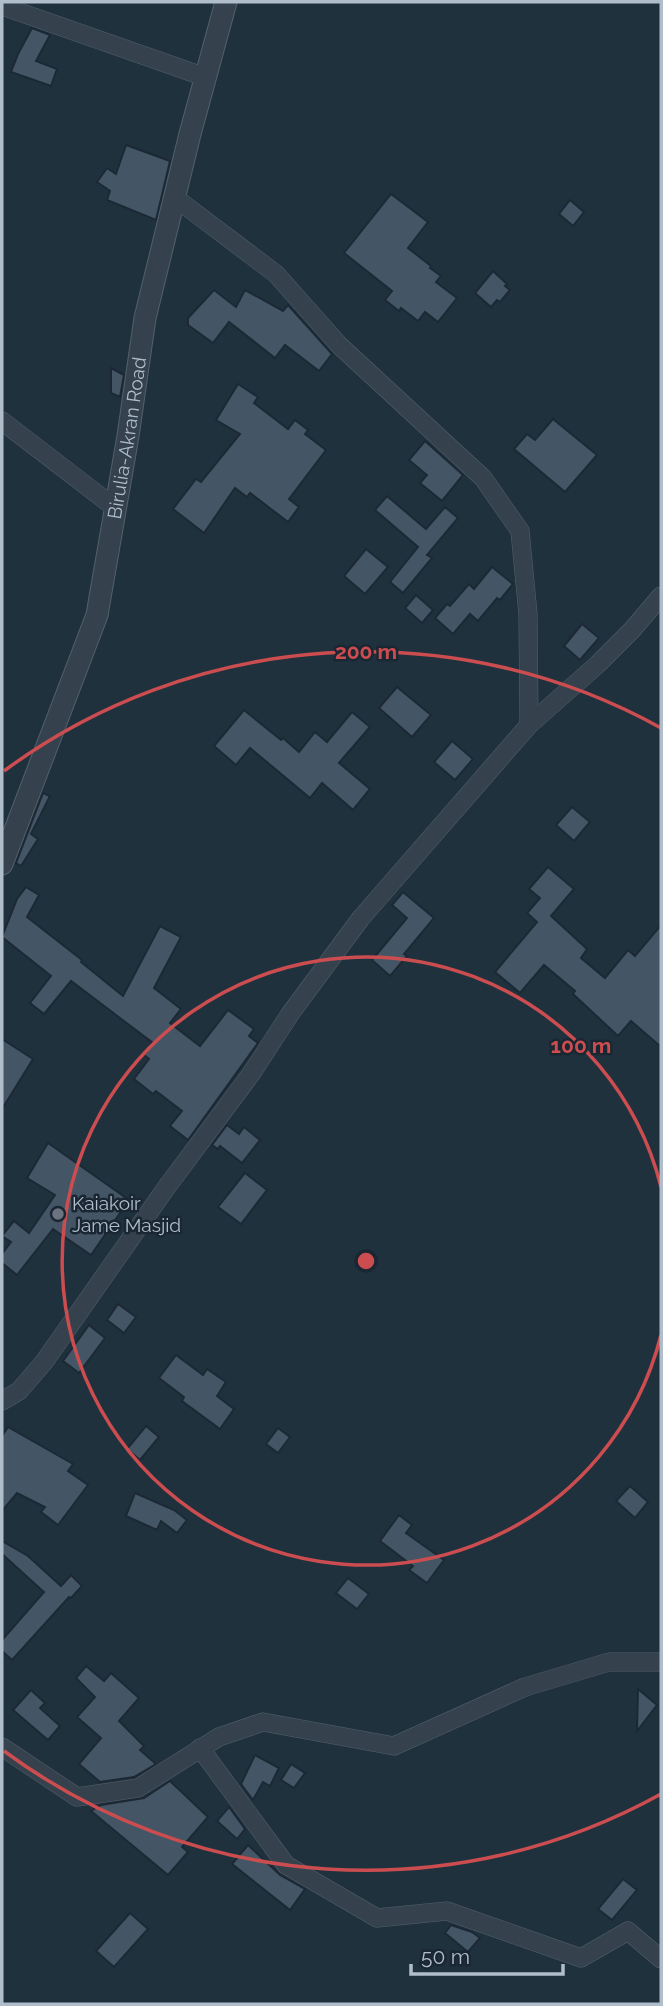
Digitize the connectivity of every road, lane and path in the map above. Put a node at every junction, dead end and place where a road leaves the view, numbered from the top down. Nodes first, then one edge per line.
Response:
1 (226, 2) edge
2 (2, 6) edge
3 (205, 77) junction
4 (174, 198) junction
5 (2, 421) edge
6 (114, 507) junction
7 (661, 596) edge
8 (529, 725) junction
9 (2, 864) edge
10 (2, 1401) edge
11 (661, 1662) edge
12 (2, 1747) edge
13 (200, 1748) junction
14 (661, 1959) edge

1 - 3 street, Birulia-Akran Road
2 - 3 street
3 - 4 street, Birulia-Akran Road
4 - 6 street, Birulia-Akran Road
4 - 8 street
5 - 6 street
6 - 9 street, Birulia-Akran Road
7 - 8 street
8 - 10 street
11 - 13 street
12 - 13 street
13 - 14 street

